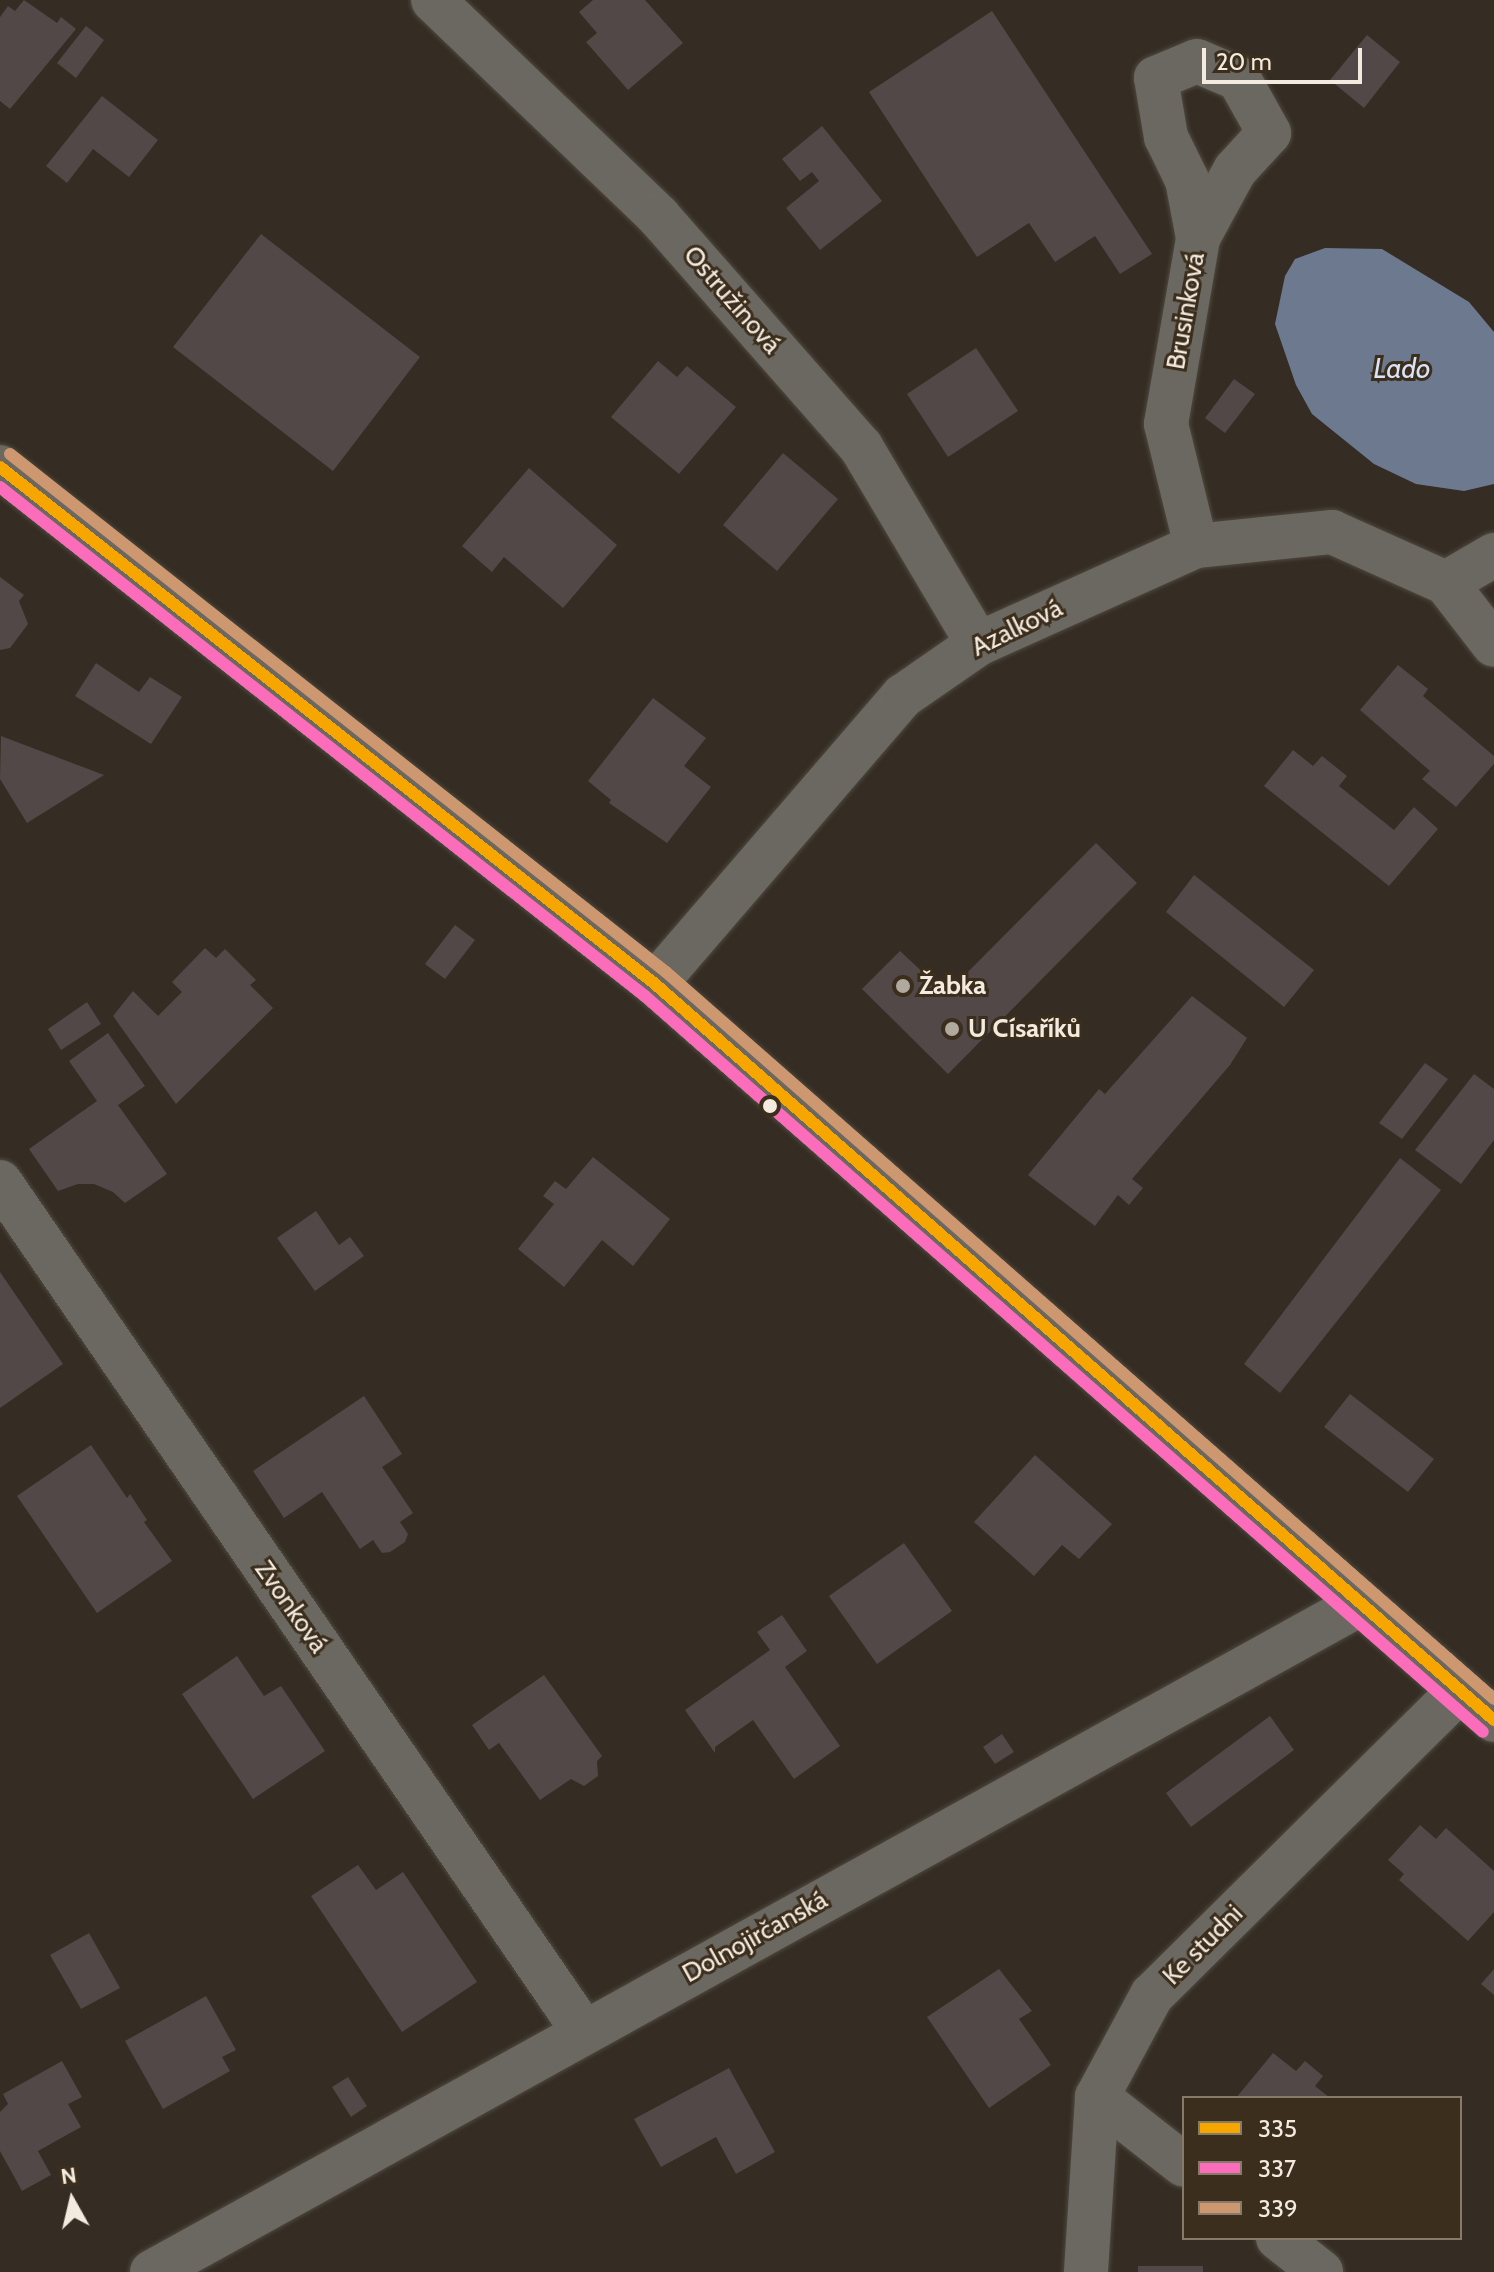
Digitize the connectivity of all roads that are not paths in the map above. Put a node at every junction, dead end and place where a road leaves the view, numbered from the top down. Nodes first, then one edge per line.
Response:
1 (433, 0) edge
2 (1198, 238) junction
3 (0, 467) edge
4 (1196, 546) junction
5 (1494, 555) edge
6 (1446, 583) junction
7 (978, 644) junction
8 (1494, 645) edge
9 (655, 984) junction
10 (0, 1182) edge
11 (1360, 1604) junction
12 (1460, 1690) junction
13 (1494, 1720) edge
14 (584, 2032) junction
15 (1097, 2097) junction
16 (1182, 2163) edge
17 (1281, 2240) edge
18 (152, 2272) edge
19 (1086, 2272) edge
20 (1321, 2272) edge

1 - 7 street, Ostružinová
2 - 2 street, Brusinková
2 - 4 street, Brusinková
3 - 9 main road
4 - 6 street, Azalková
4 - 7 street, Azalková
5 - 6 street
6 - 8 street
7 - 9 street, Azalková
9 - 11 main road
10 - 14 street, Zvonková
11 - 12 main road
11 - 14 street, Dolnojirčanská
12 - 13 main road
12 - 15 street, Ke studni
14 - 18 street, Dolnojirčanská
15 - 16 street
15 - 19 street, Ke studni
17 - 20 street

